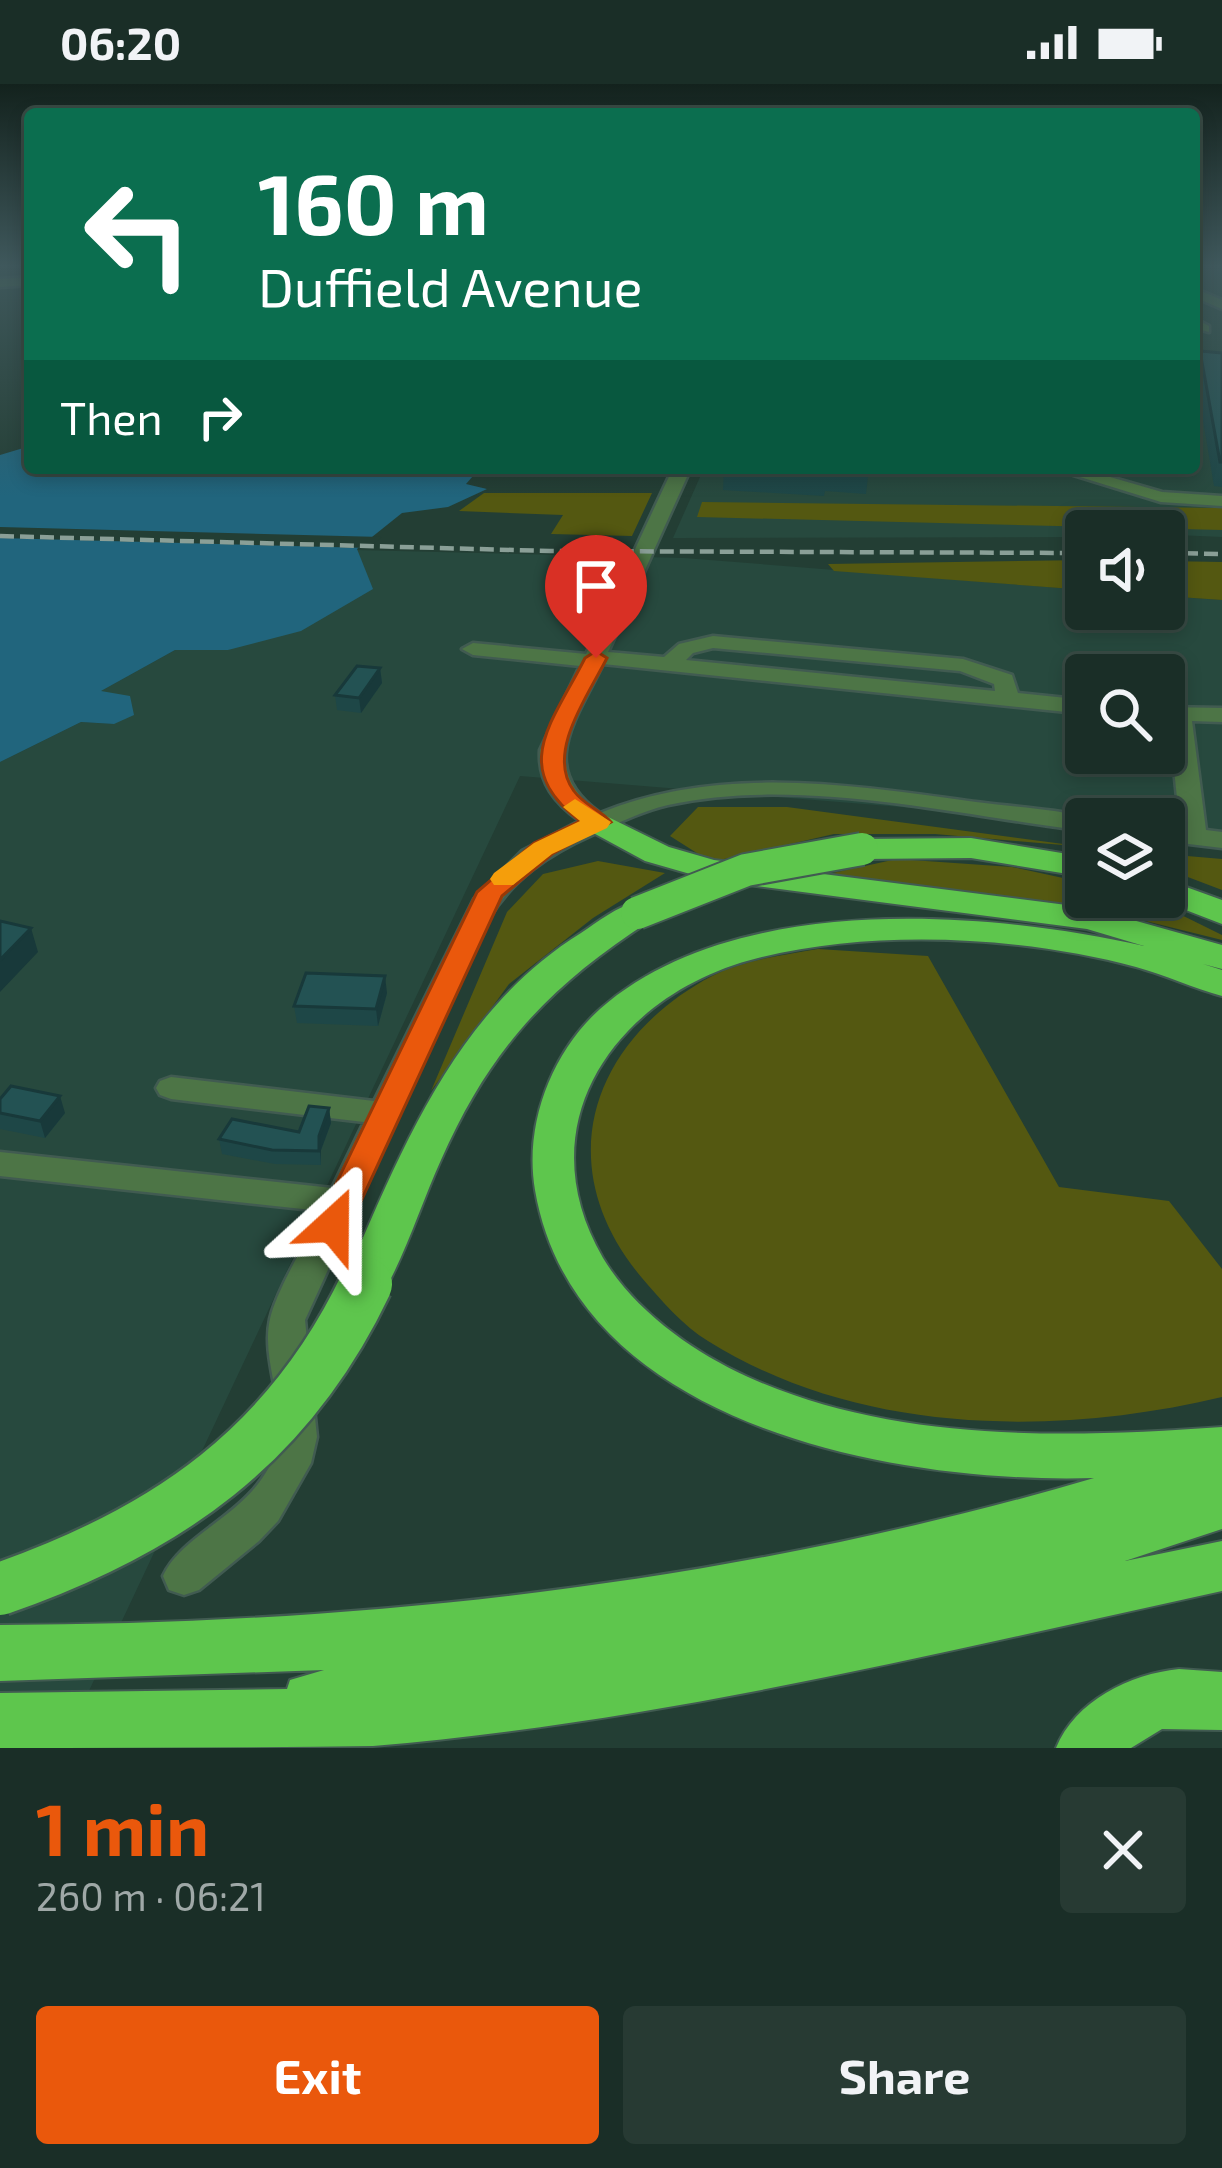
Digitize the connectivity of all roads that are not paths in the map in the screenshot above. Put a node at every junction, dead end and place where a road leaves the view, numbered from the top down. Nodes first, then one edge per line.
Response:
1 (679, 474) edge
2 (1075, 474) edge
3 (1222, 501) edge
4 (473, 649) dead end
5 (595, 659) junction
6 (1065, 705) edge
7 (1185, 714) edge
8 (1222, 715) edge
9 (1183, 774) edge
10 (598, 822) junction
11 (1065, 822) edge
12 (1185, 836) edge
13 (1194, 837) junction
14 (1222, 840) edge
15 (1065, 864) edge
16 (1185, 898) edge
17 (1222, 913) edge
18 (1222, 957) edge
19 (1222, 984) edge
20 (171, 1088) dead end
21 (384, 1114) junction
22 (0, 1164) edge
23 (343, 1201) junction
24 (1222, 1449) edge
25 (1222, 1462) edge
26 (1222, 1504) edge
27 (1222, 1565) edge
28 (184, 1576) dead end
29 (0, 1589) edge
30 (0, 1653) edge
31 (1222, 1701) edge
32 (225, 1716) junction
33 (0, 1723) edge
34 (1086, 1748) edge

1 - 5 street
2 - 3 street
4 - 5 street
5 - 6 street
5 - 10 street
7 - 8 street
9 - 13 street
10 - 11 street
10 - 18 highway
10 - 21 street
12 - 13 street
13 - 14 street
15 - 29 highway, bridge
16 - 17 highway
19 - 24 highway
20 - 21 street
21 - 23 street
22 - 23 street
23 - 28 street
25 - 30 highway
26 - 32 highway
27 - 32 highway
31 - 34 highway
32 - 33 highway

